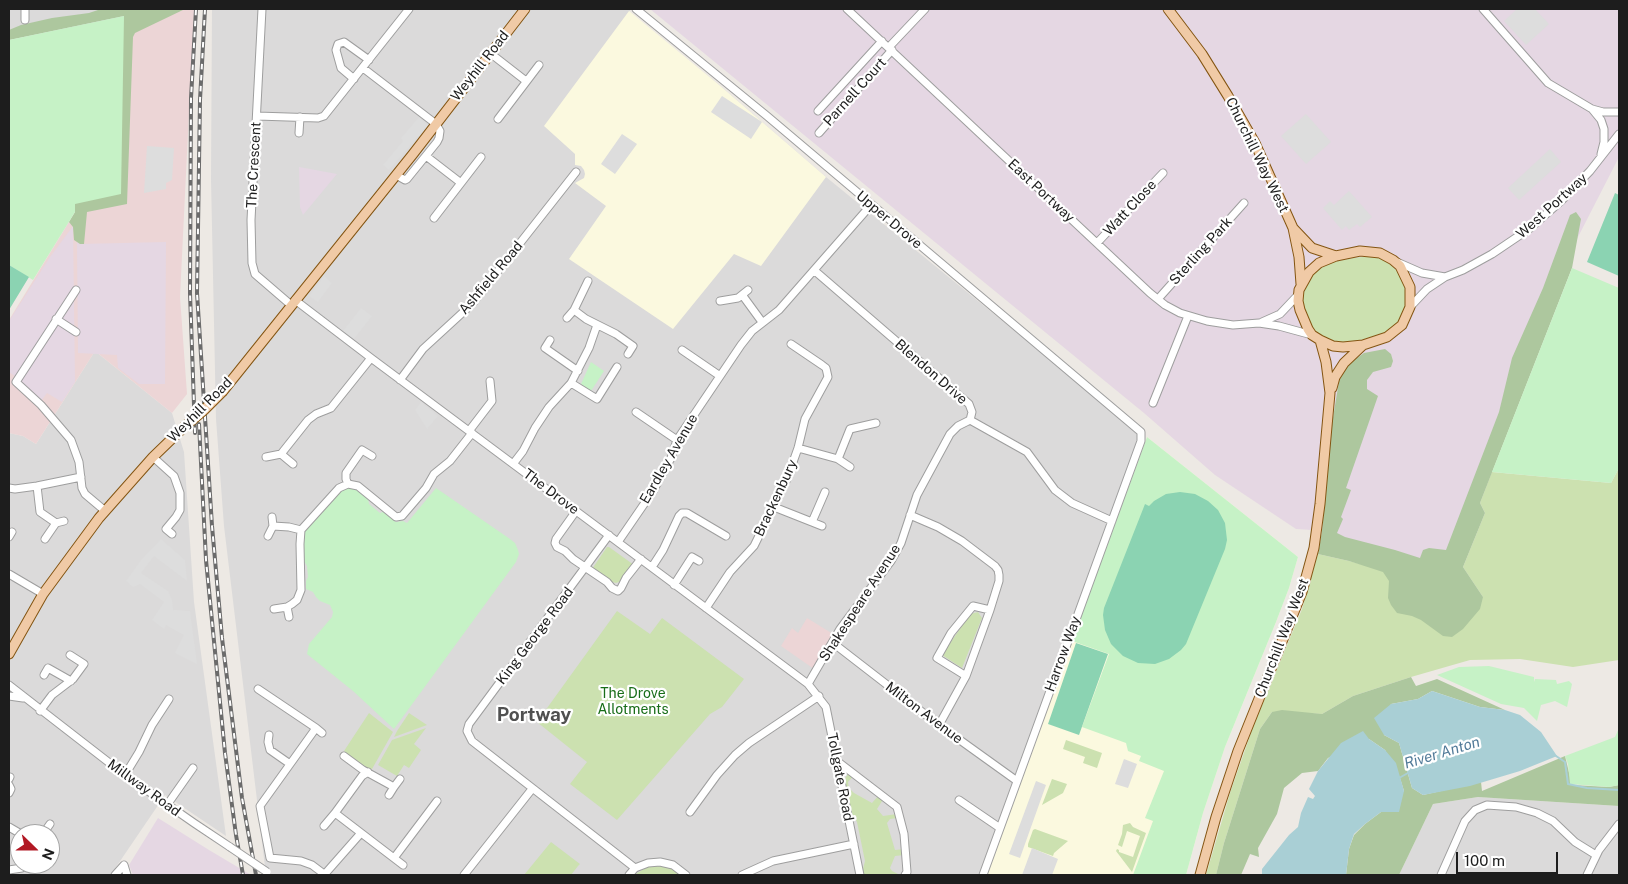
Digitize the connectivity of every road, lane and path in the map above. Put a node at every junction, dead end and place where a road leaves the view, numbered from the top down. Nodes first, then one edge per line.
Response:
1 (25, 9) edge
2 (262, 9) edge
3 (409, 9) edge
4 (525, 9) edge
5 (636, 9) edge
6 (847, 9) edge
7 (925, 9) edge
8 (1168, 9) edge
9 (1482, 9) edge
10 (25, 20) dead end
11 (882, 41) junction
12 (891, 49) junction
13 (490, 53) junction
14 (369, 60) junction
15 (539, 65) dead end
16 (363, 68) junction
17 (354, 79) junction
18 (526, 81) junction
19 (1592, 109) junction
20 (818, 111) dead end
21 (1619, 112) edge
22 (257, 116) junction
23 (300, 117) junction
24 (498, 119) dead end
25 (436, 124) junction
26 (300, 133) dead end
27 (818, 133) dead end
28 (1619, 134) edge
29 (426, 156) junction
30 (482, 156) dead end
31 (1600, 159) junction
32 (576, 172) dead end
33 (1163, 174) dead end
34 (396, 175) junction
35 (461, 184) junction
36 (1244, 203) dead end
37 (871, 205) junction
38 (434, 218) dead end
39 (1293, 228) junction
40 (1097, 243) junction
41 (1336, 256) junction
42 (1396, 262) junction
43 (815, 270) junction
44 (1445, 277) junction
45 (588, 281) dead end
46 (1301, 284) junction
47 (76, 290) dead end
48 (1298, 295) junction
49 (1158, 300) junction
50 (720, 301) dead end
51 (293, 303) junction
52 (1410, 306) junction
53 (574, 310) junction
54 (1188, 316) junction
55 (568, 318) dead end
56 (56, 320) junction
57 (762, 322) junction
58 (1259, 323) junction
59 (597, 325) junction
60 (76, 332) dead end
61 (1316, 337) junction
62 (550, 340) dead end
63 (790, 344) dead end
64 (1363, 345) junction
65 (682, 350) dead end
66 (628, 354) dead end
67 (371, 358) junction
68 (617, 368) dead end
69 (578, 370) junction
70 (720, 376) junction
71 (9, 377) edge
72 (400, 380) junction
73 (490, 381) dead end
74 (16, 382) junction
75 (571, 383) junction
76 (1330, 393) junction
77 (1153, 403) dead end
78 (636, 412) dead end
79 (970, 420) junction
80 (876, 423) dead end
81 (470, 432) junction
82 (1141, 432) joint
83 (677, 440) junction
84 (355, 445) dead end
85 (798, 448) junction
86 (362, 450) junction
87 (281, 454) junction
88 (372, 456) dead end
89 (153, 457) junction
90 (266, 457) dead end
91 (838, 459) junction
92 (293, 464) dead end
93 (513, 464) junction
94 (850, 467) dead end
95 (81, 477) junction
96 (348, 484) junction
97 (37, 486) junction
98 (9, 488) edge
99 (824, 492) dead end
100 (774, 507) junction
101 (104, 510) junction
102 (576, 511) junction
103 (910, 515) junction
104 (272, 517) dead end
105 (1112, 521) junction
106 (812, 522) junction
107 (273, 526) junction
108 (822, 526) dead end
109 (300, 530) junction
110 (172, 534) dead end
111 (609, 535) junction
112 (268, 536) dead end
113 (726, 536) dead end
114 (45, 539) dead end
115 (618, 542) junction
116 (641, 559) junction
117 (699, 561) dead end
118 (652, 567) junction
119 (586, 568) junction
120 (9, 575) edge
121 (674, 585) junction
122 (43, 594) junction
123 (288, 607) junction
124 (706, 608) junction
125 (274, 609) dead end
126 (990, 610) junction
127 (290, 617) dead end
128 (833, 644) junction
129 (10, 652) edge
130 (70, 655) dead end
131 (9, 663) edge
132 (44, 675) dead end
133 (966, 676) junction
134 (71, 681) junction
135 (808, 684) junction
136 (9, 686) edge
137 (258, 689) dead end
138 (9, 696) edge
139 (819, 696) junction
140 (23, 698) junction
141 (169, 699) dead end
142 (40, 711) junction
143 (939, 725) junction
144 (269, 735) dead end
145 (344, 756) dead end
146 (837, 760) junction
147 (290, 764) junction
148 (193, 768) dead end
149 (852, 771) junction
150 (368, 772) junction
151 (125, 775) junction
152 (840, 776) junction
153 (400, 779) dead end
154 (1017, 781) junction
155 (9, 785) edge
156 (394, 787) junction
157 (532, 788) junction
158 (9, 793) edge
159 (389, 795) dead end
160 (958, 800) dead end
161 (437, 801) dead end
162 (168, 806) junction
163 (690, 812) dead end
164 (335, 813) junction
165 (1619, 824) edge
166 (324, 826) dead end
167 (1000, 828) junction
168 (361, 833) junction
169 (854, 844) junction
170 (1596, 855) junction
171 (394, 858) junction
172 (403, 865) dead end
173 (635, 868) junction
174 (270, 873) edge
175 (115, 875) edge
176 (127, 875) edge
177 (324, 875) edge
178 (464, 875) edge
179 (630, 875) edge
180 (686, 875) edge
181 (742, 875) edge
182 (860, 875) edge
183 (905, 875) edge
184 (983, 875) edge
185 (1200, 875) edge
186 (1441, 875) edge
187 (1587, 875) edge

1 - 10 street
2 - 22 street, The Crescent
3 - 14 street
4 - 13 main road, Weyhill Road
5 - 37 street, Upper Drove
6 - 11 street, East Portway
7 - 12 street, Parnell Court
8 - 39 main road, Churchill Way West
9 - 19 street
11 - 12 street, East Portway
11 - 20 street
12 - 27 street, Parnell Court
12 - 40 street, East Portway
13 - 18 street
13 - 25 main road, Weyhill Road
14 - 16 street
14 - 17 street
15 - 18 street
16 - 17 street
16 - 25 street
17 - 23 street
18 - 24 street
19 - 21 street
19 - 31 street
22 - 23 street
22 - 51 street, The Crescent
23 - 26 street
25 - 29 street
25 - 34 main road, Weyhill Road
28 - 31 street, West Portway
29 - 34 street
29 - 35 street
30 - 35 street
31 - 44 street, West Portway
32 - 72 street, Ashfield Road
33 - 40 street, Watt Close
34 - 51 main road, Weyhill Road
35 - 38 street
36 - 49 street, Sterling Park
37 - 43 street, Eardley Avenue
37 - 82 street, Upper Drove
39 - 41 main road, Churchill Way West
39 - 46 main road, Churchill Way West
40 - 49 street, East Portway
41 - 42 main road, Churchill Way West
41 - 46 main road, Churchill Way West
42 - 44 street
42 - 52 main road
43 - 57 street, Eardley Avenue
43 - 79 street, Blendon Drive
44 - 52 street, West Portway
45 - 53 street
46 - 48 main road, Churchill Way West
47 - 56 street
48 - 58 street
48 - 61 main road, Churchill Way West
49 - 54 street, East Portway
50 - 57 street
51 - 67 street, The Drove
51 - 89 main road, Weyhill Road, bridge
52 - 64 main road, Churchill Way West
53 - 55 street
53 - 59 street
54 - 58 street, East Portway
54 - 77 street
56 - 60 street
56 - 74 street
57 - 70 street, Eardley Avenue
58 - 61 street
59 - 66 street
59 - 69 street
61 - 64 main road, Churchill Way West
61 - 76 main road, Churchill Way West
62 - 69 street
63 - 85 street, Brackenbury
64 - 76 main road, Churchill Way West
65 - 70 street
67 - 72 street, The Drove
67 - 87 street
68 - 75 street
69 - 75 street
70 - 83 street, Eardley Avenue
71 - 74 street
72 - 81 street, The Drove
73 - 81 street
74 - 95 street
75 - 93 street
76 - 185 main road, Churchill Way West
78 - 83 street
79 - 103 street, Shakespeare Avenue
79 - 105 street, Blendon Drive
80 - 91 street
81 - 93 street, The Drove
81 - 96 street
82 - 105 street, Harrow Way
83 - 115 street, Eardley Avenue
84 - 86 street
85 - 91 street
85 - 100 street, Brackenbury
86 - 88 street
86 - 96 street
87 - 90 street
87 - 92 street
89 - 101 main road, Weyhill Road
89 - 110 street
91 - 94 street
93 - 102 street, The Drove
95 - 97 street
95 - 101 street
96 - 109 street
97 - 98 street
97 - 114 street
99 - 106 street
100 - 106 street
100 - 124 street, Brackenbury
101 - 122 main road, Weyhill Road
102 - 111 street, The Drove
102 - 119 street
103 - 126 street
103 - 128 street, Shakespeare Avenue
104 - 107 street
105 - 154 street, Harrow Way
106 - 108 street
107 - 109 street
107 - 112 street
109 - 123 street
111 - 115 street, The Drove
111 - 119 street, King George Road
113 - 118 street
115 - 116 street, The Drove
116 - 118 street, The Drove
116 - 119 street
117 - 121 street
118 - 121 street, The Drove
119 - 157 street, King George Road
120 - 122 street
121 - 124 street, The Drove
122 - 129 main road, Weyhill Road
123 - 125 street
123 - 127 street
124 - 135 street, The Drove
126 - 133 street
126 - 133 street
128 - 135 street, Shakespeare Avenue
128 - 143 street, Milton Avenue
129 - 131 main road, Weyhill Road
130 - 134 street
132 - 134 street
133 - 143 street
134 - 142 street
135 - 139 street, Tollgate Road
136 - 140 street, Millway Road
137 - 147 street
138 - 140 street, Millway Road
139 - 146 street, Tollgate Road
139 - 163 street
140 - 142 street, Millway Road
141 - 151 street
142 - 151 street, Millway Road
143 - 154 street, Milton Avenue
144 - 147 street
145 - 150 street
146 - 149 street
146 - 152 street, Tollgate Road
147 - 177 street
148 - 162 street
149 - 152 street
149 - 183 street
150 - 156 street
150 - 164 street
151 - 162 street, Millway Road
152 - 169 street, Tollgate Road
153 - 156 street
154 - 167 street, Harrow Way
155 - 158 street
156 - 159 street
157 - 173 street, King George Road
157 - 178 street
160 - 167 street
161 - 171 street
162 - 174 street, Millway Road, bridge
164 - 166 street
164 - 168 street
165 - 170 street
167 - 184 street, Harrow Way
168 - 171 street
168 - 177 street
169 - 181 street
169 - 182 street, Tollgate Road
170 - 186 street
170 - 187 street
171 - 172 street
173 - 179 street
173 - 180 street
175 - 176 street

